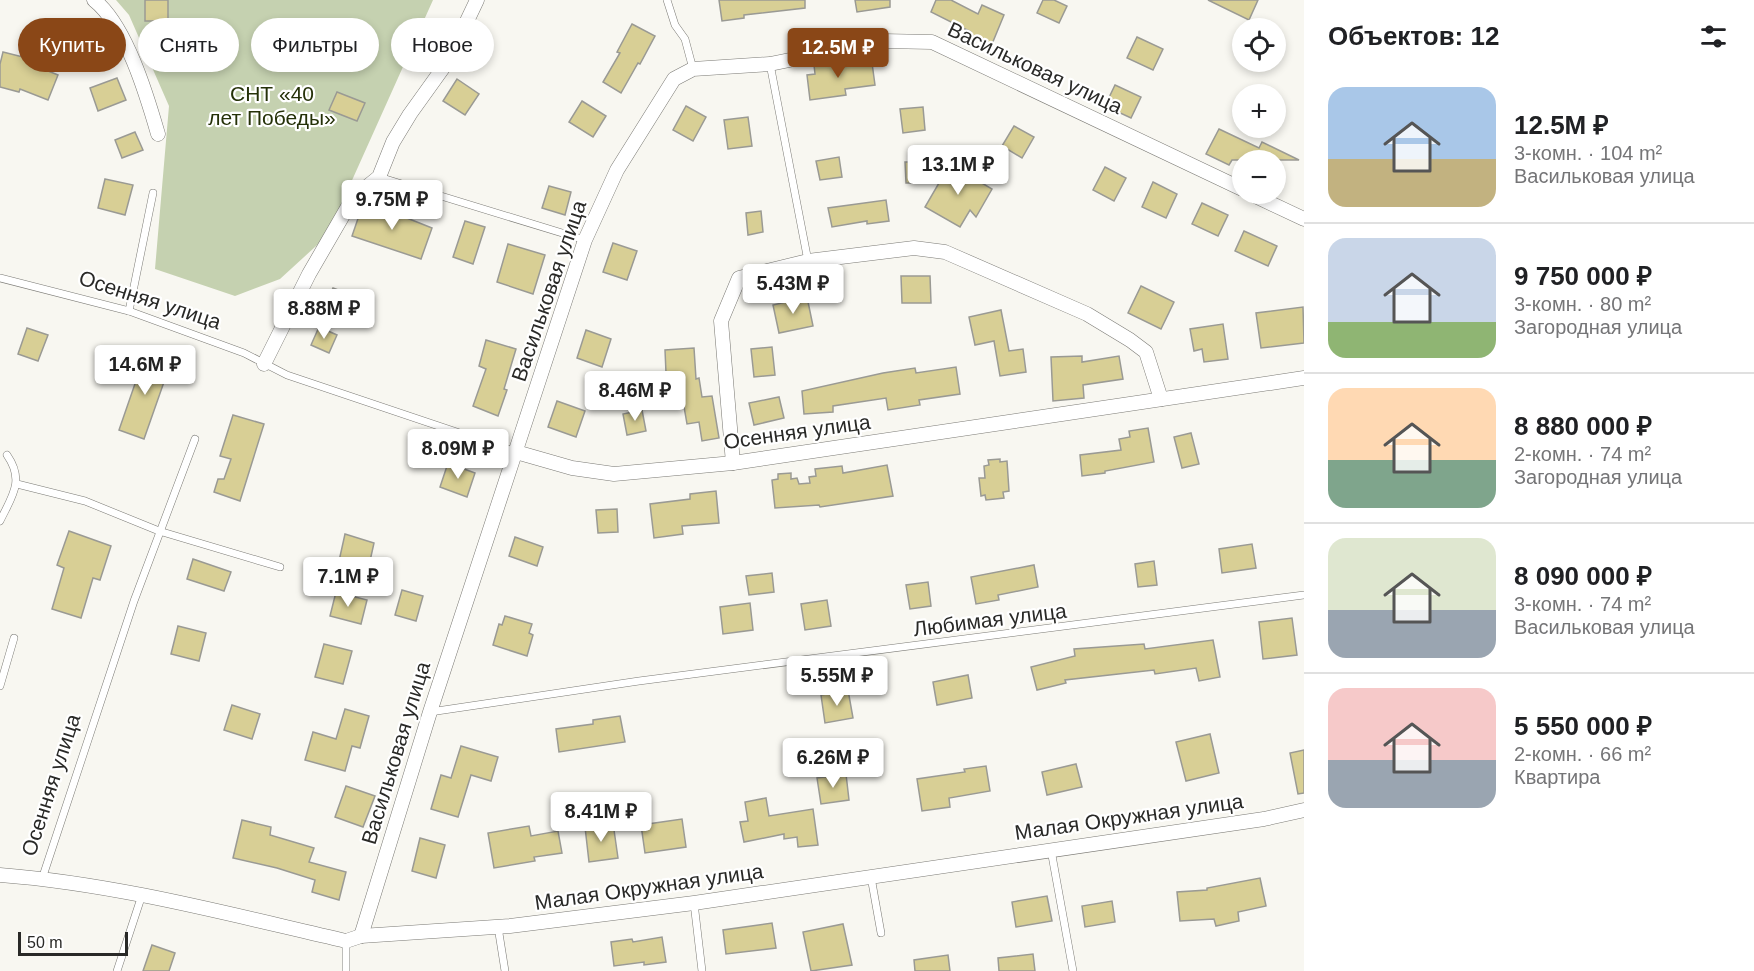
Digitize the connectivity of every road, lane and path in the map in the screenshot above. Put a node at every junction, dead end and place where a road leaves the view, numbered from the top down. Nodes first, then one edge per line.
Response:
1 (94, 0) edge
2 (477, 0) edge
3 (667, 0) edge
4 (770, 64) junction
5 (693, 69) junction
6 (158, 134) dead end
7 (378, 177) junction
8 (1232, 184) edge
9 (153, 192) dead end
10 (1272, 204) edge
11 (1304, 219) edge
12 (585, 240) junction
13 (808, 261) junction
14 (0, 278) edge
15 (129, 310) junction
16 (264, 364) junction
17 (1304, 378) edge
18 (1161, 399) junction
19 (195, 439) dead end
20 (516, 452) junction
21 (7, 455) dead end
22 (733, 463) junction
23 (17, 484) junction
24 (0, 521) edge
25 (159, 531) junction
26 (280, 567) dead end
27 (1304, 595) edge
28 (14, 638) dead end
29 (0, 686) edge
30 (430, 711) junction
31 (1304, 810) edge
32 (1051, 850) junction
33 (0, 876) edge
34 (871, 877) junction
35 (42, 879) junction
36 (142, 895) junction
37 (694, 903) junction
38 (498, 927) junction
39 (881, 933) dead end
40 (361, 936) junction
41 (346, 940) junction
42 (117, 971) edge
43 (346, 971) edge
44 (505, 971) edge
45 (702, 971) edge
46 (1073, 971) edge

1 - 6 street
2 - 7 street
3 - 5 lane
4 - 5 street, Васильковая улица
4 - 8 street, Васильковая улица
4 - 13 lane
5 - 12 street, Васильковая улица
7 - 12 lane
7 - 16 street
9 - 15 lane
10 - 11 street
12 - 20 street, Васильковая улица
13 - 18 street
13 - 22 street
14 - 15 lane, Осенняя улица
15 - 16 lane, Осенняя улица
16 - 20 lane, Осенняя улица
17 - 18 street, Осенняя улица
18 - 22 street, Осенняя улица
19 - 25 lane, Осенняя улица
20 - 22 street, Осенняя улица
20 - 30 street, Васильковая улица
21 - 23 lane
23 - 24 lane
23 - 25 lane
25 - 26 lane
25 - 35 lane, Осенняя улица
27 - 30 lane, Любимая улица
28 - 29 lane
30 - 40 street, Васильковая улица
31 - 32 street, Малая Окружная улица
32 - 34 street, Малая Окружная улица
32 - 46 lane
33 - 35 street, Малая Окружная улица
34 - 37 street, Малая Окружная улица
34 - 39 lane
35 - 36 street, Малая Окружная улица
36 - 41 street, Малая Окружная улица
36 - 42 lane
37 - 38 street, Малая Окружная улица
37 - 45 lane
38 - 40 street, Малая Окружная улица
38 - 44 lane
40 - 41 street, Малая Окружная улица
41 - 43 lane

